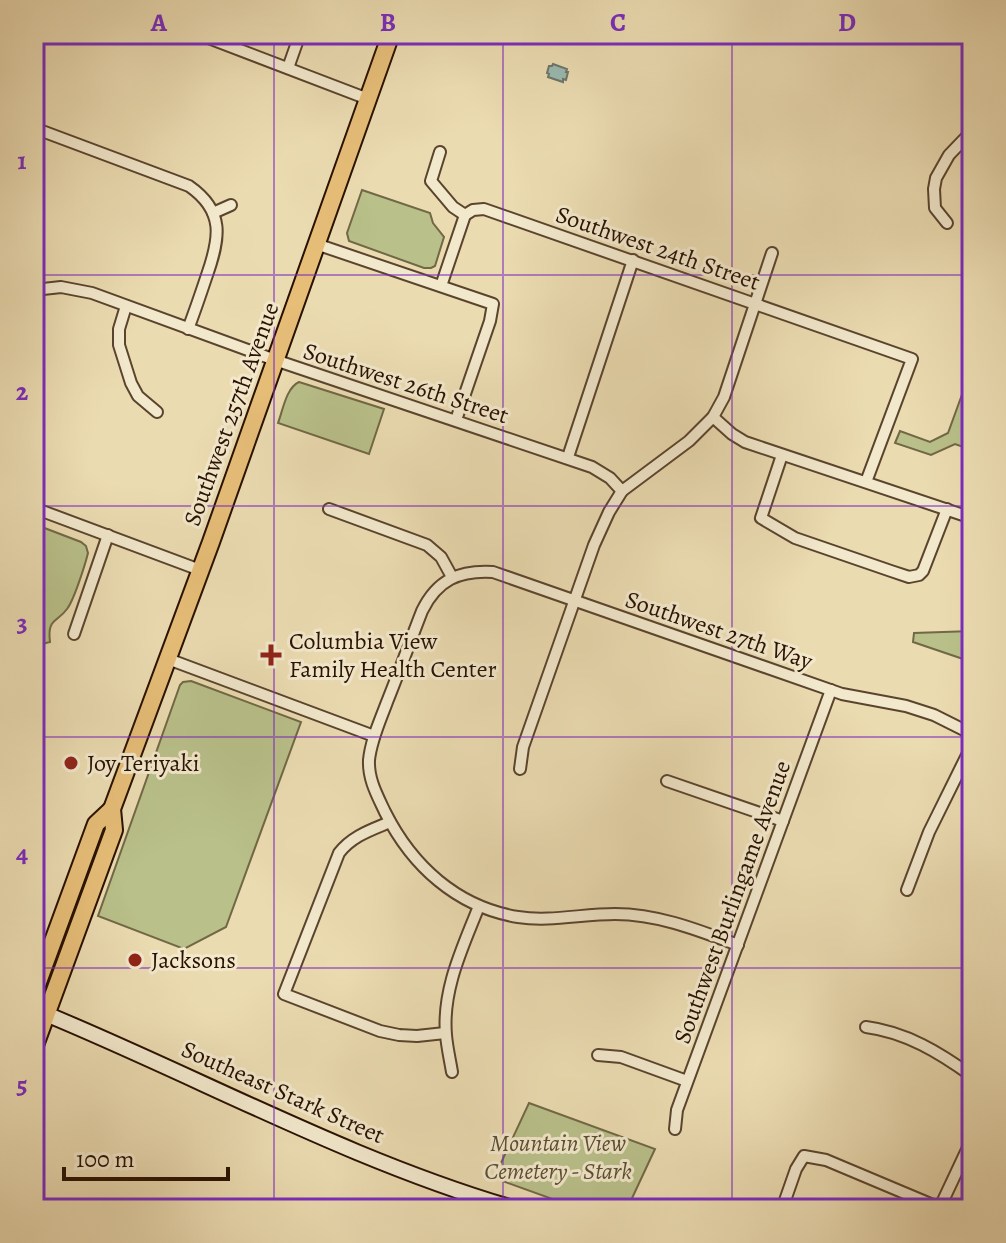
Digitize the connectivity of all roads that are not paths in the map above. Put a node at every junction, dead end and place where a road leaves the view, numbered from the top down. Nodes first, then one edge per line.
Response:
1 (198, 34) edge
2 (300, 34) edge
3 (391, 34) edge
4 (288, 68) junction
5 (368, 99) junction
6 (34, 128) edge
7 (972, 131) edge
8 (440, 152) dead end
9 (231, 205) dead end
10 (213, 213) junction
11 (465, 215) junction
12 (947, 223) dead end
13 (316, 244) junction
14 (772, 253) dead end
15 (633, 260) junction
16 (441, 286) junction
17 (34, 290) edge
18 (757, 303) junction
19 (126, 306) junction
20 (188, 329) junction
21 (275, 360) junction
22 (157, 412) dead end
23 (713, 417) junction
24 (456, 420) junction
25 (782, 455) junction
26 (568, 457) junction
27 (866, 482) junction
28 (622, 491) junction
29 (34, 508) edge
30 (329, 509) dead end
31 (947, 509) junction
32 (972, 518) edge
33 (108, 535) junction
34 (200, 570) junction
35 (452, 577) junction
36 (575, 602) junction
37 (74, 634) dead end
38 (168, 659) junction
39 (831, 690) junction
40 (972, 734) edge
41 (374, 736) junction
42 (972, 745) edge
43 (520, 769) dead end
44 (667, 781) dead end
45 (112, 809) junction
46 (783, 821) junction
47 (390, 822) junction
48 (907, 890) dead end
49 (479, 906) junction
50 (738, 945) junction
51 (34, 993) edge
52 (40, 1011) edge
53 (866, 1027) dead end
54 (445, 1033) junction
55 (34, 1048) edge
56 (598, 1055) dead end
57 (452, 1072) dead end
58 (972, 1076) edge
59 (687, 1081) junction
60 (675, 1129) dead end
61 (972, 1139) edge
62 (516, 1209) edge
63 (782, 1209) edge

1 - 4 street
2 - 4 street
3 - 5 main road, Southwest 257th Avenue
4 - 5 street
5 - 13 main road, Southwest 257th Avenue
6 - 10 street
7 - 12 street
8 - 11 street
9 - 10 street
10 - 20 street
11 - 15 street, Southwest 24th Street
11 - 16 street
13 - 16 street
13 - 21 main road, Southwest 257th Avenue
14 - 18 street
15 - 18 street, Southwest 24th Street
15 - 26 street
16 - 24 street
17 - 19 street, Southwest 26th Street
18 - 23 street
18 - 27 street, Southwest 24th Street
19 - 20 street, Southwest 26th Street
19 - 22 street
20 - 21 street, Southwest 26th Street
21 - 24 street, Southwest 26th Street
21 - 34 main road, Southwest 257th Avenue
23 - 25 street
23 - 28 street
24 - 26 street, Southwest 26th Street
25 - 27 street
25 - 31 street
26 - 28 street, Southwest 26th Street
27 - 31 street
28 - 36 street
29 - 33 street
30 - 35 street
31 - 32 street
33 - 34 street
33 - 37 street
34 - 38 main road, Southwest 257th Avenue
35 - 36 street, Southwest 27th Way
35 - 41 street
36 - 39 street, Southwest 27th Way
36 - 43 street
38 - 41 street
38 - 45 main road, Southwest 257th Avenue
39 - 40 street, Southwest 27th Way
39 - 46 street, Southwest Burlingame Avenue
41 - 47 street
42 - 48 street
44 - 46 street
45 - 51 main road, Southwest 257th Avenue
45 - 52 main road, Southwest 257th Avenue
46 - 50 street, Southwest Burlingame Avenue
47 - 49 street
47 - 54 street
49 - 50 street
49 - 54 street
50 - 59 street, Southwest Burlingame Avenue
52 - 55 main road, Southwest 257th Avenue
52 - 62 main road, Southeast Stark Street
53 - 58 street
54 - 57 street
56 - 59 street
59 - 60 street, Southwest Burlingame Avenue
61 - 63 street

